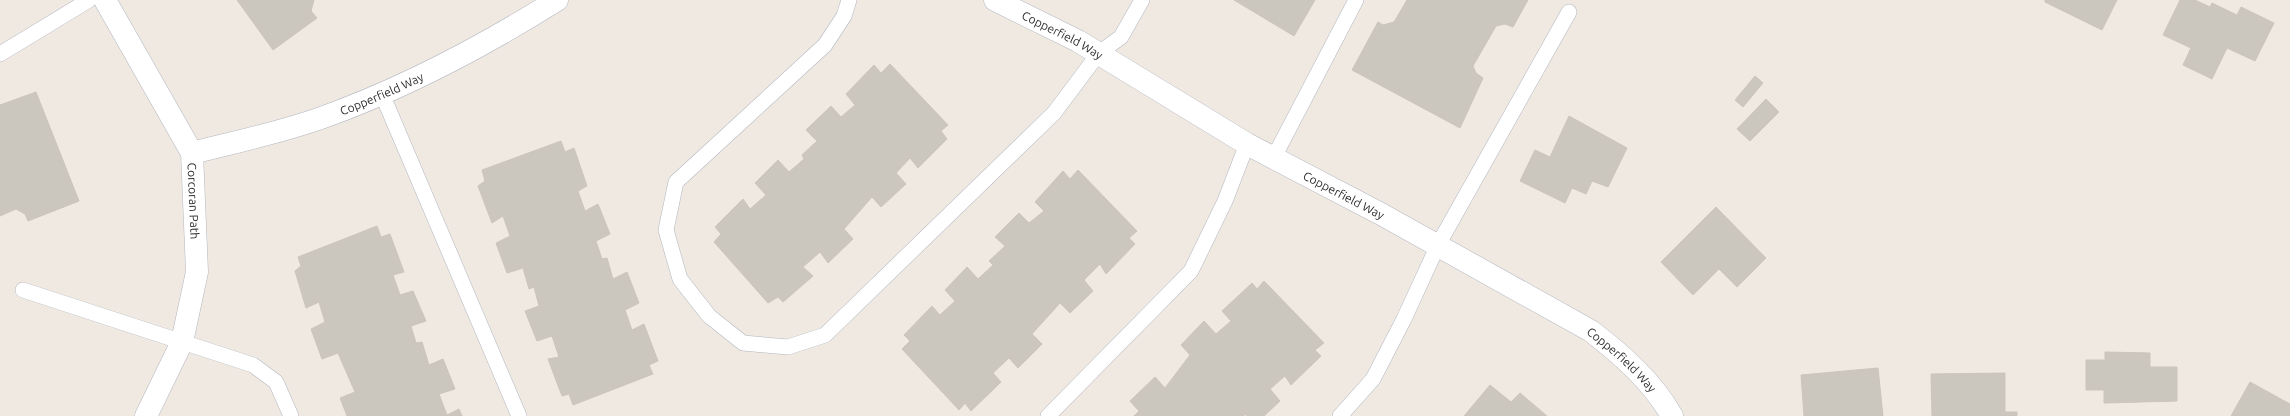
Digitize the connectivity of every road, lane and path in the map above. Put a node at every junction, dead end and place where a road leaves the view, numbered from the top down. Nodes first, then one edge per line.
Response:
1 (89, 0) edge
2 (105, 0) edge
3 (557, 0) edge
4 (849, 0) edge
5 (995, 0) edge
6 (1142, 0) edge
7 (1356, 0) edge
8 (1569, 12) dead end
9 (1099, 53) junction
10 (0, 54) edge
11 (382, 94) junction
12 (1247, 144) junction
13 (192, 153) junction
14 (1273, 159) junction
15 (1438, 245) junction
16 (23, 290) dead end
17 (182, 342) junction
18 (146, 416) edge
19 (291, 416) edge
20 (519, 416) edge
21 (1048, 416) edge
22 (1340, 416) edge
23 (1672, 416) edge

1 - 10 lane
2 - 13 street, Corcoran Path
3 - 11 street, Copperfield Way
4 - 9 lane
5 - 9 street, Copperfield Way
6 - 9 lane
7 - 14 lane
8 - 15 lane
9 - 12 street, Copperfield Way
11 - 13 street, Copperfield Way
11 - 20 lane
12 - 14 street, Copperfield Way
12 - 21 lane
13 - 17 street, Corcoran Path
14 - 15 street, Copperfield Way
15 - 22 lane
15 - 23 street, Copperfield Way
16 - 17 lane
17 - 18 street, Corcoran Path
17 - 19 lane

